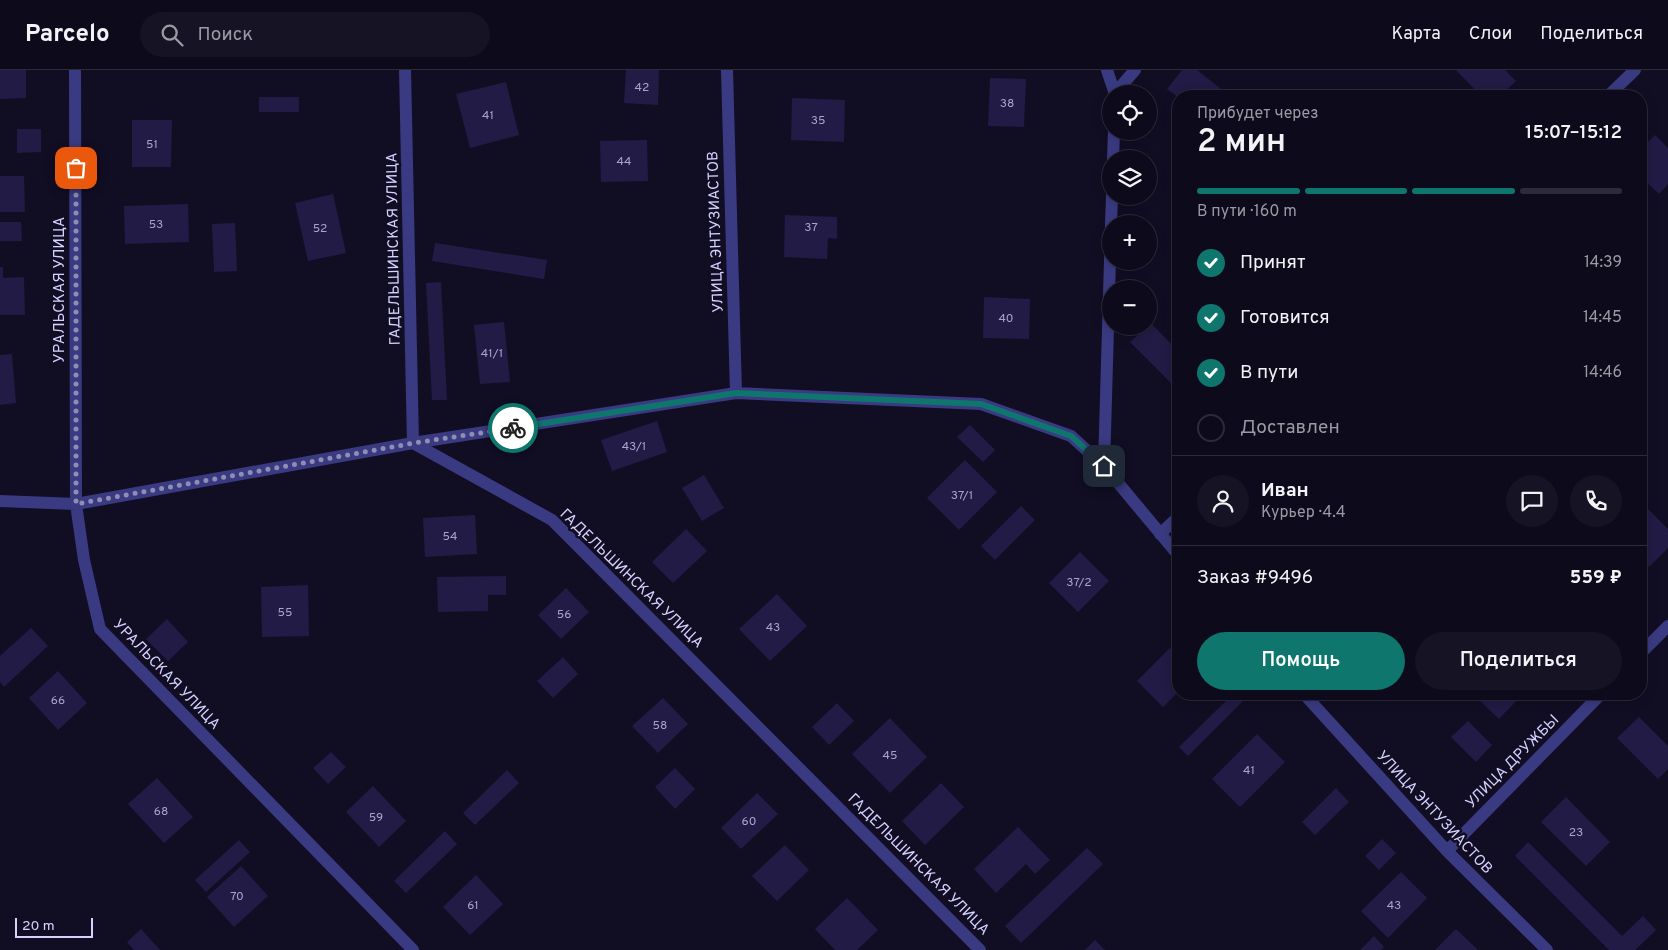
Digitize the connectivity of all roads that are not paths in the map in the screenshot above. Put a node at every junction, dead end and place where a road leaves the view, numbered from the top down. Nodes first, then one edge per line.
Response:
1 (75, 70) edge
2 (405, 70) edge
3 (727, 70) edge
4 (1107, 70) edge
5 (1135, 70) edge
6 (1635, 70) edge
7 (1112, 85) edge
8 (1122, 85) edge
9 (1614, 90) edge
10 (1110, 270) edge
11 (736, 393) junction
12 (414, 443) junction
13 (1104, 466) junction
14 (0, 502) edge
15 (76, 504) junction
16 (1172, 523) edge
17 (1160, 534) junction
18 (1172, 548) edge
19 (1668, 626) edge
20 (1647, 647) edge
21 (1309, 700) edge
22 (1595, 700) edge
23 (1447, 851) junction
24 (413, 950) edge
25 (980, 950) edge
26 (1546, 950) edge

1 - 15 street, УРАЛЬСКАЯ УЛИЦА
2 - 12 street, ГАДЕЛЬШИНСКАЯ УЛИЦА
3 - 11 street, УЛИЦА ЭНТУЗИАСТОВ
4 - 7 street
5 - 8 street
6 - 9 street
10 - 13 street
11 - 12 street
11 - 13 street
12 - 15 street
12 - 25 street, ГАДЕЛЬШИНСКАЯ УЛИЦА
13 - 17 street
14 - 15 street
15 - 24 street, УРАЛЬСКАЯ УЛИЦА
16 - 17 street
17 - 18 street
19 - 20 street
21 - 23 street, УЛИЦА ЭНТУЗИАСТОВ
22 - 23 street, УЛИЦА ДРУЖБЫ
23 - 26 street, УЛИЦА ЭНТУЗИАСТОВ

